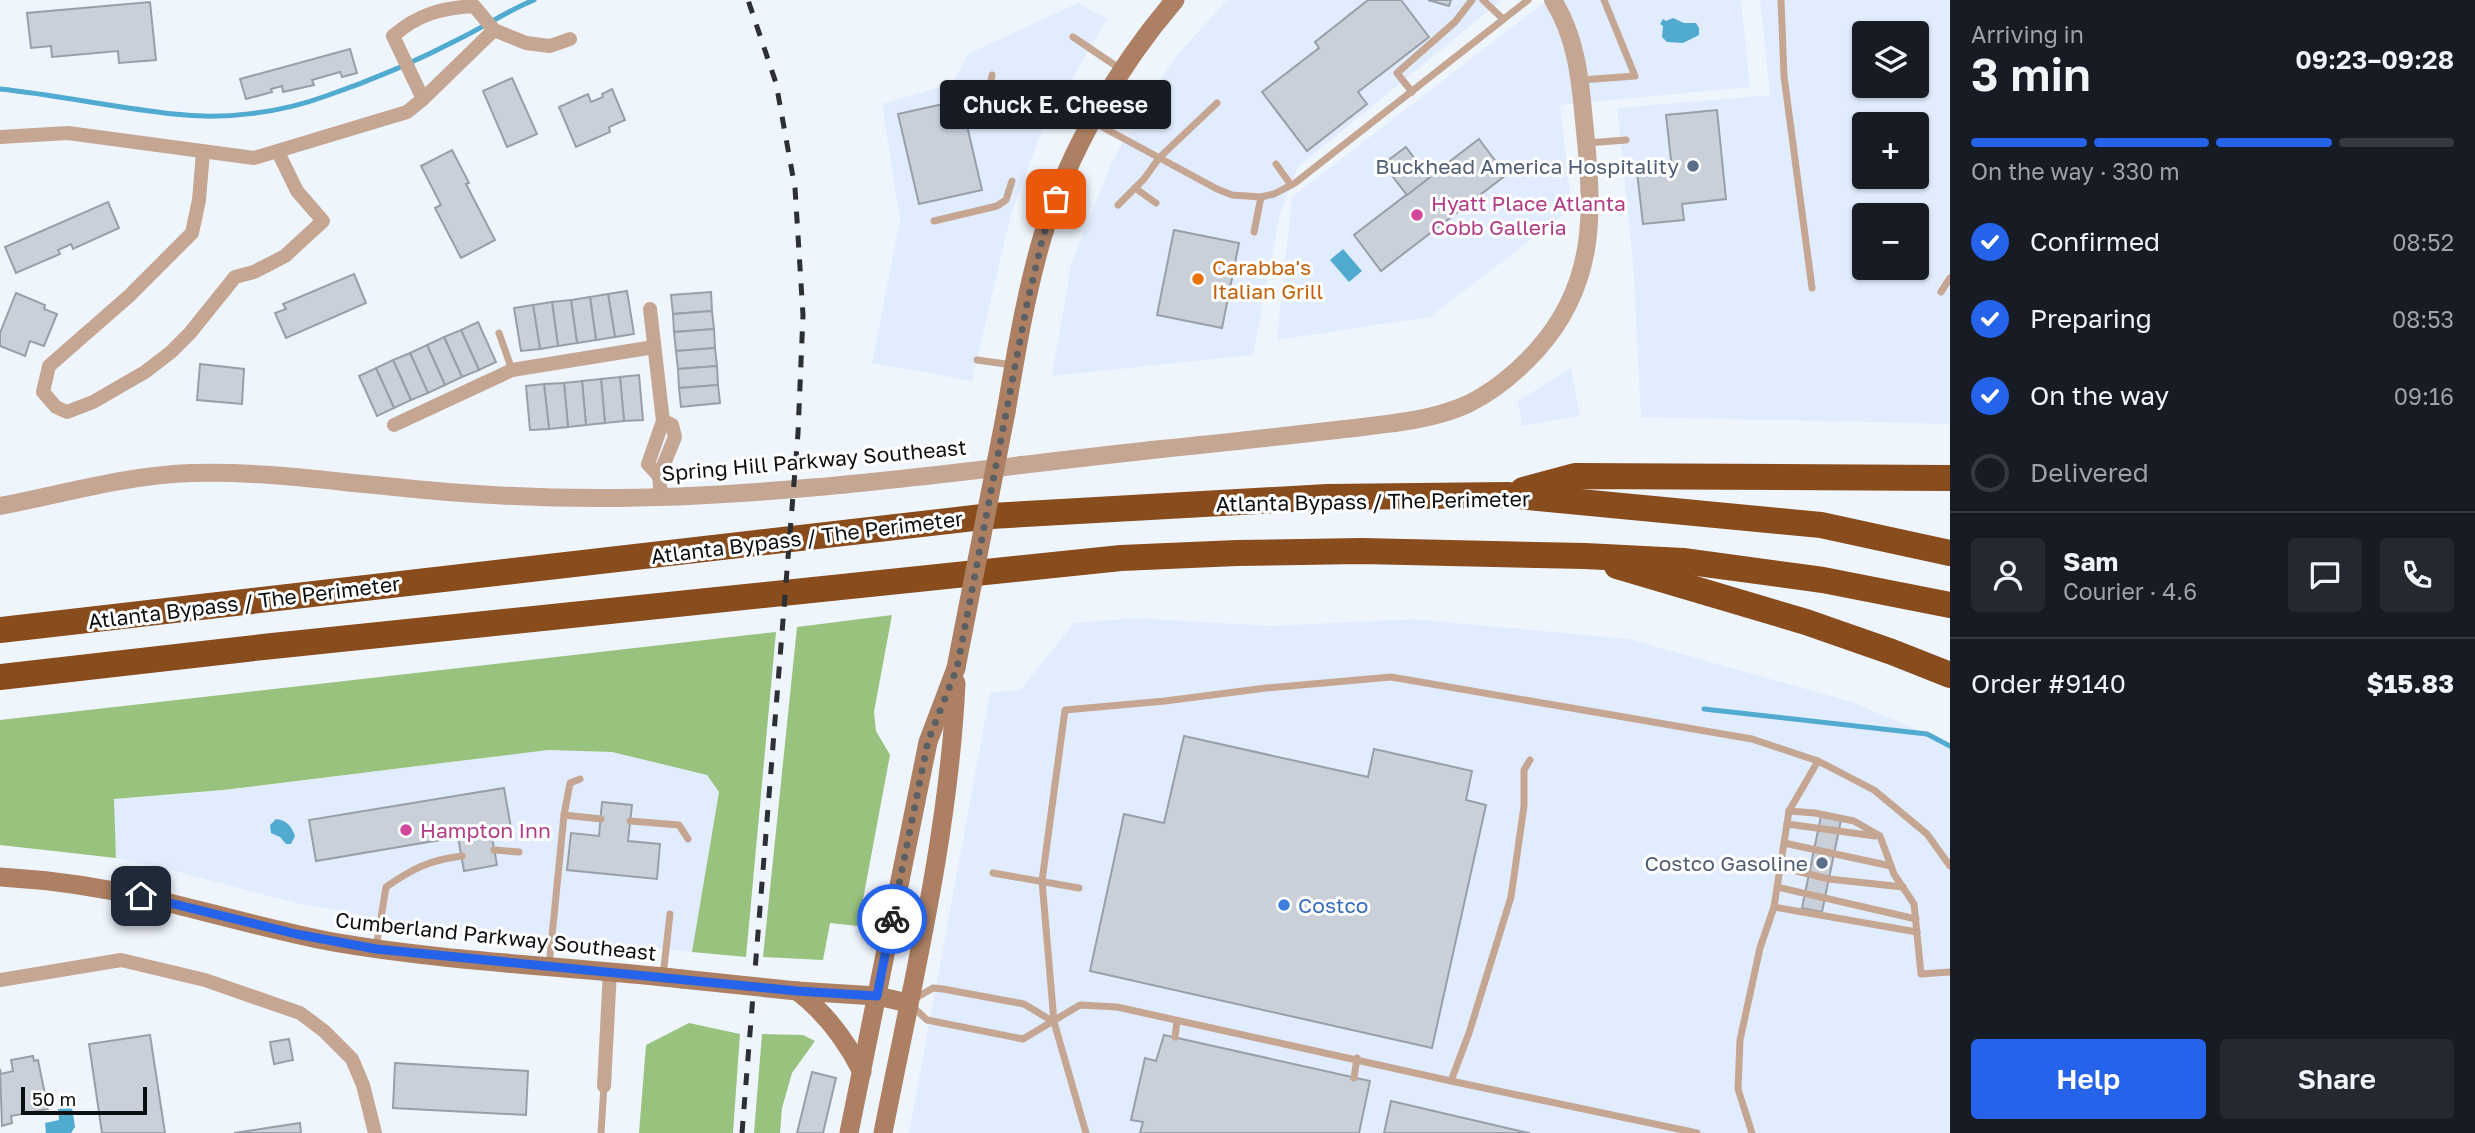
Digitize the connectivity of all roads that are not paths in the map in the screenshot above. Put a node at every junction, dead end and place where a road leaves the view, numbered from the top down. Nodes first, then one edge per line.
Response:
1 (1175, 0) edge
2 (1472, 0) edge
3 (1483, 0) edge
4 (1528, 0) edge
5 (1553, 0) edge
6 (1604, 0) edge
7 (1781, 0) edge
8 (1503, 19) junction
9 (494, 30) junction
10 (1073, 37) dead end
11 (570, 39) dead end
12 (1123, 70) junction
13 (992, 75) dead end
14 (1580, 80) junction
15 (989, 92) dead end
16 (1412, 92) junction
17 (424, 99) junction
18 (1217, 103) dead end
19 (1093, 122) junction
20 (0, 137) edge
21 (1626, 140) dead end
22 (1587, 143) junction
23 (203, 152) junction
24 (278, 152) junction
25 (1159, 158) junction
26 (1276, 164) dead end
27 (1012, 181) dead end
28 (1292, 185) junction
29 (1135, 188) junction
30 (1261, 197) junction
31 (1156, 203) dead end
32 (1118, 205) dead end
33 (934, 220) dead end
34 (1254, 232) dead end
35 (1950, 278) edge
36 (1812, 288) dead end
37 (1941, 292) dead end
38 (650, 309) dead end
39 (499, 333) dead end
40 (654, 347) junction
41 (977, 360) dead end
42 (1014, 366) junction
43 (512, 370) junction
44 (394, 425) dead end
45 (1950, 478) edge
46 (1507, 495) junction
47 (661, 496) junction
48 (0, 506) edge
49 (1950, 554) edge
50 (1585, 556) junction
51 (1950, 605) edge
52 (0, 630) edge
53 (957, 668) junction
54 (1950, 676) edge
55 (0, 677) edge
56 (1530, 760) dead end
57 (1818, 761) junction
58 (580, 779) dead end
59 (1789, 811) junction
60 (564, 816) junction
61 (601, 819) dead end
62 (630, 821) dead end
63 (1787, 824) junction
64 (1880, 836) junction
65 (688, 839) dead end
66 (1784, 844) junction
67 (494, 850) dead end
68 (519, 852) dead end
69 (462, 856) dead end
70 (1891, 866) junction
71 (1950, 866) edge
72 (1780, 867) junction
73 (993, 873) dead end
74 (0, 877) edge
75 (1042, 881) junction
76 (1777, 887) junction
77 (1903, 887) junction
78 (1079, 888) dead end
79 (1774, 907) junction
80 (670, 914) dead end
81 (1916, 919) junction
82 (1917, 932) junction
83 (376, 949) junction
84 (549, 966) junction
85 (610, 971) junction
86 (1950, 972) edge
87 (672, 978) junction
88 (0, 980) edge
89 (797, 991) junction
90 (877, 996) junction
91 (908, 1003) junction
92 (1177, 1021) junction
93 (1054, 1022) junction
94 (1175, 1037) dead end
95 (1357, 1059) junction
96 (862, 1072) junction
97 (1354, 1078) dead end
98 (1451, 1081) junction
99 (604, 1086) joint
100 (1691, 1132) edge
101 (375, 1133) edge
102 (601, 1133) edge
103 (849, 1133) edge
104 (883, 1133) edge
105 (1086, 1133) edge
106 (1752, 1133) edge

1 - 12 main road
2 - 16 lane
3 - 8 lane
4 - 8 lane
5 - 14 street, Spring Hill Parkway Southeast
6 - 14 lane
7 - 36 lane
8 - 16 lane
9 - 11 street
9 - 17 street
9 - 17 street
10 - 12 lane
12 - 19 main road
13 - 15 lane
14 - 22 street, Spring Hill Parkway Southeast
16 - 28 lane
17 - 24 street
18 - 25 lane
19 - 25 lane
19 - 42 main road
20 - 23 street
21 - 22 lane
22 - 47 street, Spring Hill Parkway Southeast
23 - 24 street
23 - 24 street
25 - 29 lane
25 - 30 lane
26 - 28 lane
27 - 33 lane
28 - 30 lane
29 - 31 lane
29 - 32 lane
30 - 34 lane
35 - 37 lane
38 - 40 street
39 - 43 lane
40 - 43 street
40 - 47 street
41 - 42 lane
42 - 53 main road, bridge
43 - 44 street
45 - 46 highway
46 - 49 highway, Atlanta Bypass / The Perimeter
46 - 52 highway, Atlanta Bypass / The Perimeter
47 - 48 street, Spring Hill Parkway Southeast
50 - 51 highway
50 - 54 highway
50 - 55 highway
53 - 90 main road
53 - 91 main road
56 - 98 lane
57 - 59 lane
57 - 71 lane
57 - 75 lane
58 - 60 lane
59 - 63 lane
59 - 64 lane
60 - 61 lane
60 - 84 lane
62 - 65 lane
63 - 64 lane
63 - 66 lane
64 - 70 lane
66 - 70 lane
66 - 72 lane
67 - 68 lane
69 - 83 lane
70 - 77 lane
72 - 76 lane
72 - 77 lane
73 - 75 lane
74 - 83 main road, Cumberland Parkway Southeast
75 - 78 lane
75 - 93 lane
76 - 79 lane
76 - 81 lane
77 - 81 lane
79 - 82 lane
79 - 106 lane
80 - 87 lane
81 - 82 lane
82 - 86 lane
83 - 84 main road, Cumberland Parkway Southeast
84 - 85 main road, Cumberland Parkway Southeast
85 - 87 main road, Cumberland Parkway Southeast
85 - 99 street
87 - 89 main road, Cumberland Parkway Southeast, bridge
88 - 101 street
89 - 90 main road, Cumberland Parkway Southeast
89 - 96 main road
90 - 91 main road, Cumberland Parkway Southeast
90 - 96 main road
91 - 93 lane
91 - 93 lane
91 - 104 main road
92 - 93 lane
92 - 94 lane
92 - 95 lane
93 - 105 lane
95 - 97 lane
95 - 98 lane
96 - 103 main road
98 - 100 lane
99 - 102 lane

